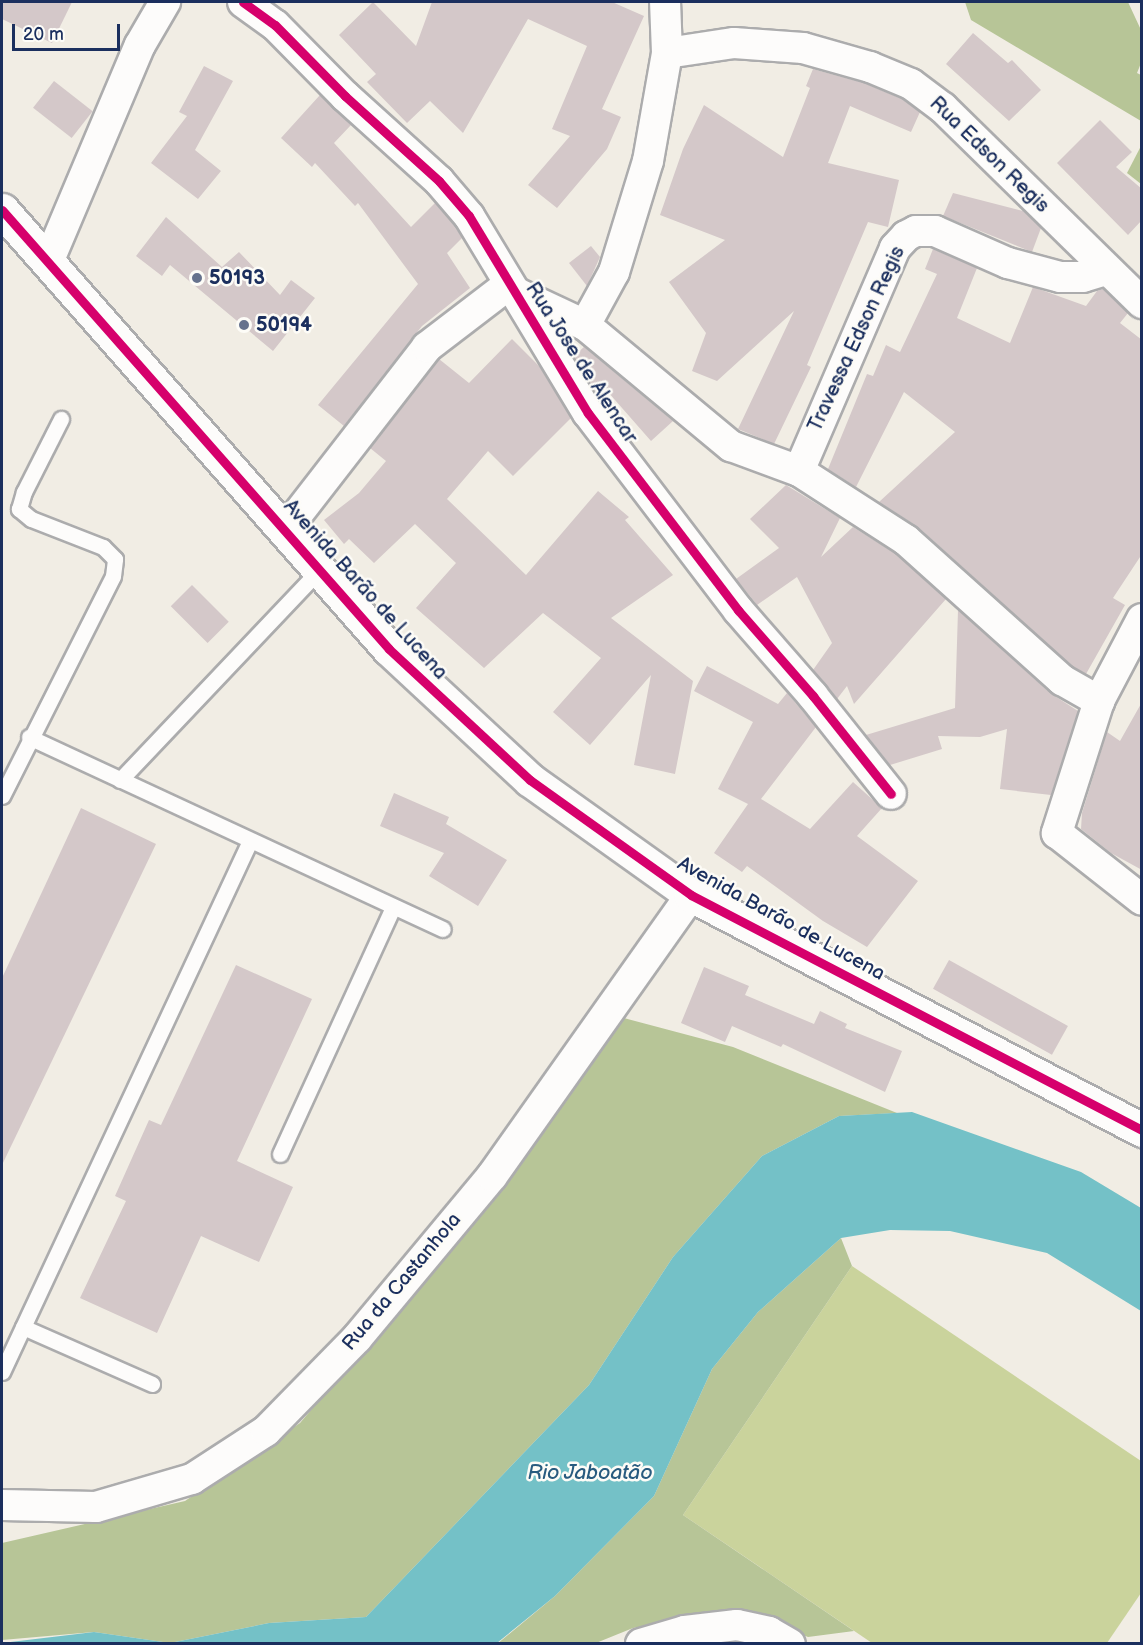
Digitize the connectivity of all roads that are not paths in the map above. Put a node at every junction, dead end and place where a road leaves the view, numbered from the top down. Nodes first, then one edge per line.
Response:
1 (165, 2) edge
2 (243, 2) edge
3 (665, 2) edge
4 (667, 53) junction
5 (2, 210) edge
6 (49, 260) junction
7 (1106, 270) junction
8 (523, 295) junction
9 (1142, 303) edge
10 (585, 326) junction
11 (62, 419) dead end
12 (799, 471) junction
13 (286, 529) junction
14 (320, 569) junction
15 (1138, 636) edge
16 (1100, 701) junction
17 (29, 737) junction
18 (120, 780) junction
19 (891, 794) dead end
20 (2, 796) edge
21 (250, 841) junction
22 (691, 895) junction
23 (1142, 900) edge
24 (393, 907) junction
25 (443, 929) dead end
26 (1142, 1130) edge
27 (280, 1154) dead end
28 (23, 1327) junction
29 (2, 1372) edge
30 (152, 1384) dead end
31 (2, 1505) edge
32 (641, 1644) edge
33 (790, 1644) edge

1 - 6 street
2 - 8 street, Rua Jose de Alencar
3 - 4 street
4 - 7 street, Rua Edson Regis
4 - 10 street
5 - 6 main road, Avenida Barão de Lucena
6 - 13 main road, Avenida Barão de Lucena
7 - 9 street, Rua Edson Regis
7 - 12 street, Travessa Edson Regis
8 - 10 street
8 - 13 street
8 - 19 street, Rua Jose de Alencar
10 - 12 street
11 - 17 lane
12 - 16 street
13 - 14 main road, Avenida Barão de Lucena
14 - 18 lane
14 - 22 main road, Avenida Barão de Lucena
15 - 16 street
16 - 23 street
17 - 18 lane
17 - 20 lane
18 - 21 lane
21 - 24 lane
21 - 28 lane
22 - 26 main road, Avenida Barão de Lucena
22 - 31 street, Rua da Castanhola
24 - 25 lane
24 - 27 lane
28 - 29 lane
28 - 30 lane
32 - 33 street

